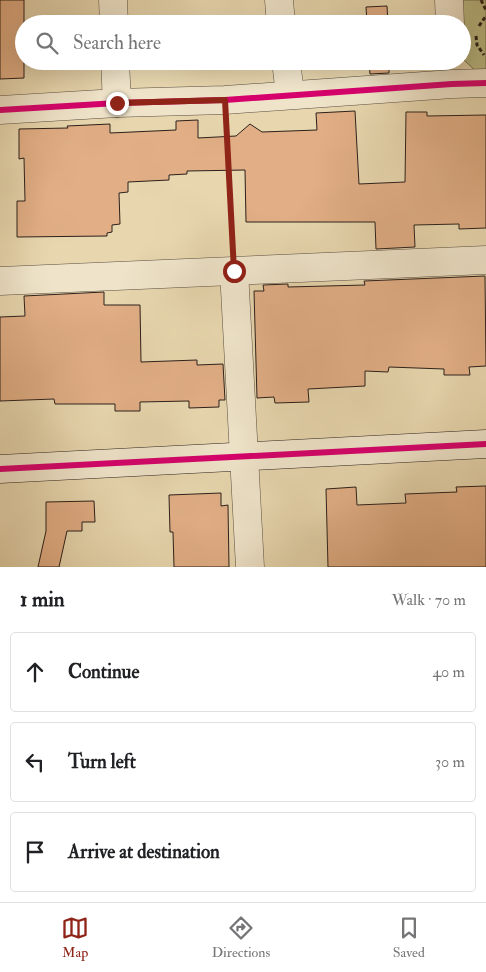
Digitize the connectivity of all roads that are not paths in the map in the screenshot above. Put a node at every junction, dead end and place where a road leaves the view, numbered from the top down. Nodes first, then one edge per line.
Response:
1 (113, 0) edge
2 (279, 0) edge
3 (449, 0) edge
4 (114, 15) edge
5 (280, 15) edge
6 (450, 15) edge
7 (116, 70) edge
8 (287, 70) edge
9 (452, 72) edge
10 (486, 83) edge
11 (290, 94) junction
12 (117, 103) junction
13 (0, 110) edge
14 (486, 260) edge
15 (234, 271) junction
16 (0, 281) edge
17 (486, 444) edge
18 (244, 457) junction
19 (0, 470) edge
20 (250, 567) edge

1 - 4 street
2 - 5 street
3 - 6 street
7 - 12 street
8 - 11 street
9 - 10 street
9 - 11 street
11 - 12 street
12 - 13 street
14 - 15 street
15 - 16 street
15 - 18 street
17 - 18 street
18 - 19 street
18 - 20 street

